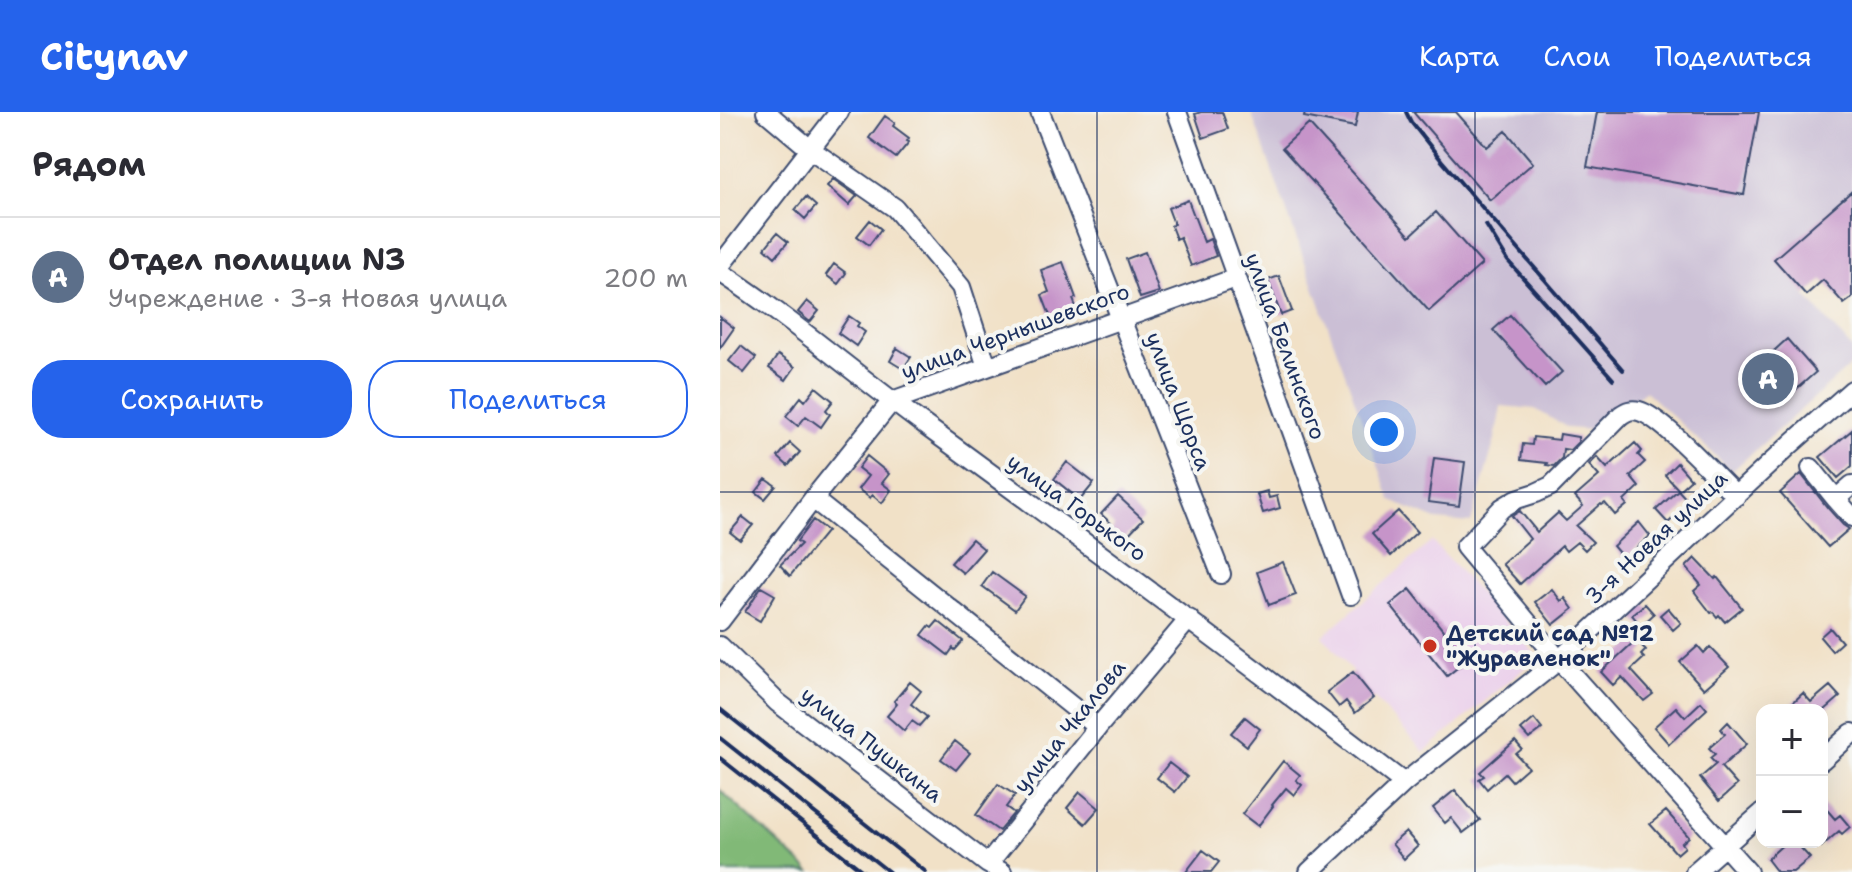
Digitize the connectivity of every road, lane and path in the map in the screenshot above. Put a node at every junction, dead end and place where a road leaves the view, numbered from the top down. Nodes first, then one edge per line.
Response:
1 (766, 112) edge
2 (839, 112) edge
3 (1040, 112) edge
4 (1177, 112) edge
5 (810, 149) junction
6 (720, 269) edge
7 (1236, 278) junction
8 (1121, 319) junction
9 (987, 367) junction
10 (1852, 390) edge
11 (892, 401) junction
12 (1811, 468) dead end
13 (1852, 485) edge
14 (1736, 496) junction
15 (813, 499) junction
16 (1836, 499) junction
17 (1852, 517) edge
18 (1221, 574) dead end
19 (1351, 595) dead end
20 (1189, 619) junction
21 (720, 621) edge
22 (720, 646) edge
23 (1559, 660) junction
24 (1098, 727) junction
25 (1852, 733) edge
26 (1828, 755) edge
27 (1404, 783) junction
28 (1756, 818) edge
29 (1725, 845) junction
30 (995, 868) edge
31 (1309, 872) edge
32 (1695, 872) edge
33 (1748, 872) edge

1 - 5 street
2 - 5 street
3 - 8 street, улица Щорса
4 - 7 street, улица Белинского
5 - 6 street
5 - 9 street
6 - 11 street, улица Горького
7 - 8 street, улица Чернышевского
7 - 19 street, улица Белинского
8 - 9 street, улица Чернышевского
8 - 18 street, улица Щорса
9 - 11 street, улица Чернышевского
10 - 14 street, 3-я Новая улица
11 - 15 street, улица Чернышевского
11 - 20 street, улица Горького
12 - 16 street
13 - 16 street
14 - 23 street, 3-я Новая улица
14 - 23 street
15 - 21 street, улица Чернышевского
15 - 24 street
16 - 17 street
20 - 24 street, улица Чкалова
20 - 27 street, улица Горького
22 - 30 street, улица Пушкина
23 - 27 street, 3-я Новая улица
23 - 29 street
24 - 30 street, улица Чкалова
25 - 26 street
27 - 31 street, 3-я Новая улица
28 - 29 street
29 - 32 street
29 - 33 street

